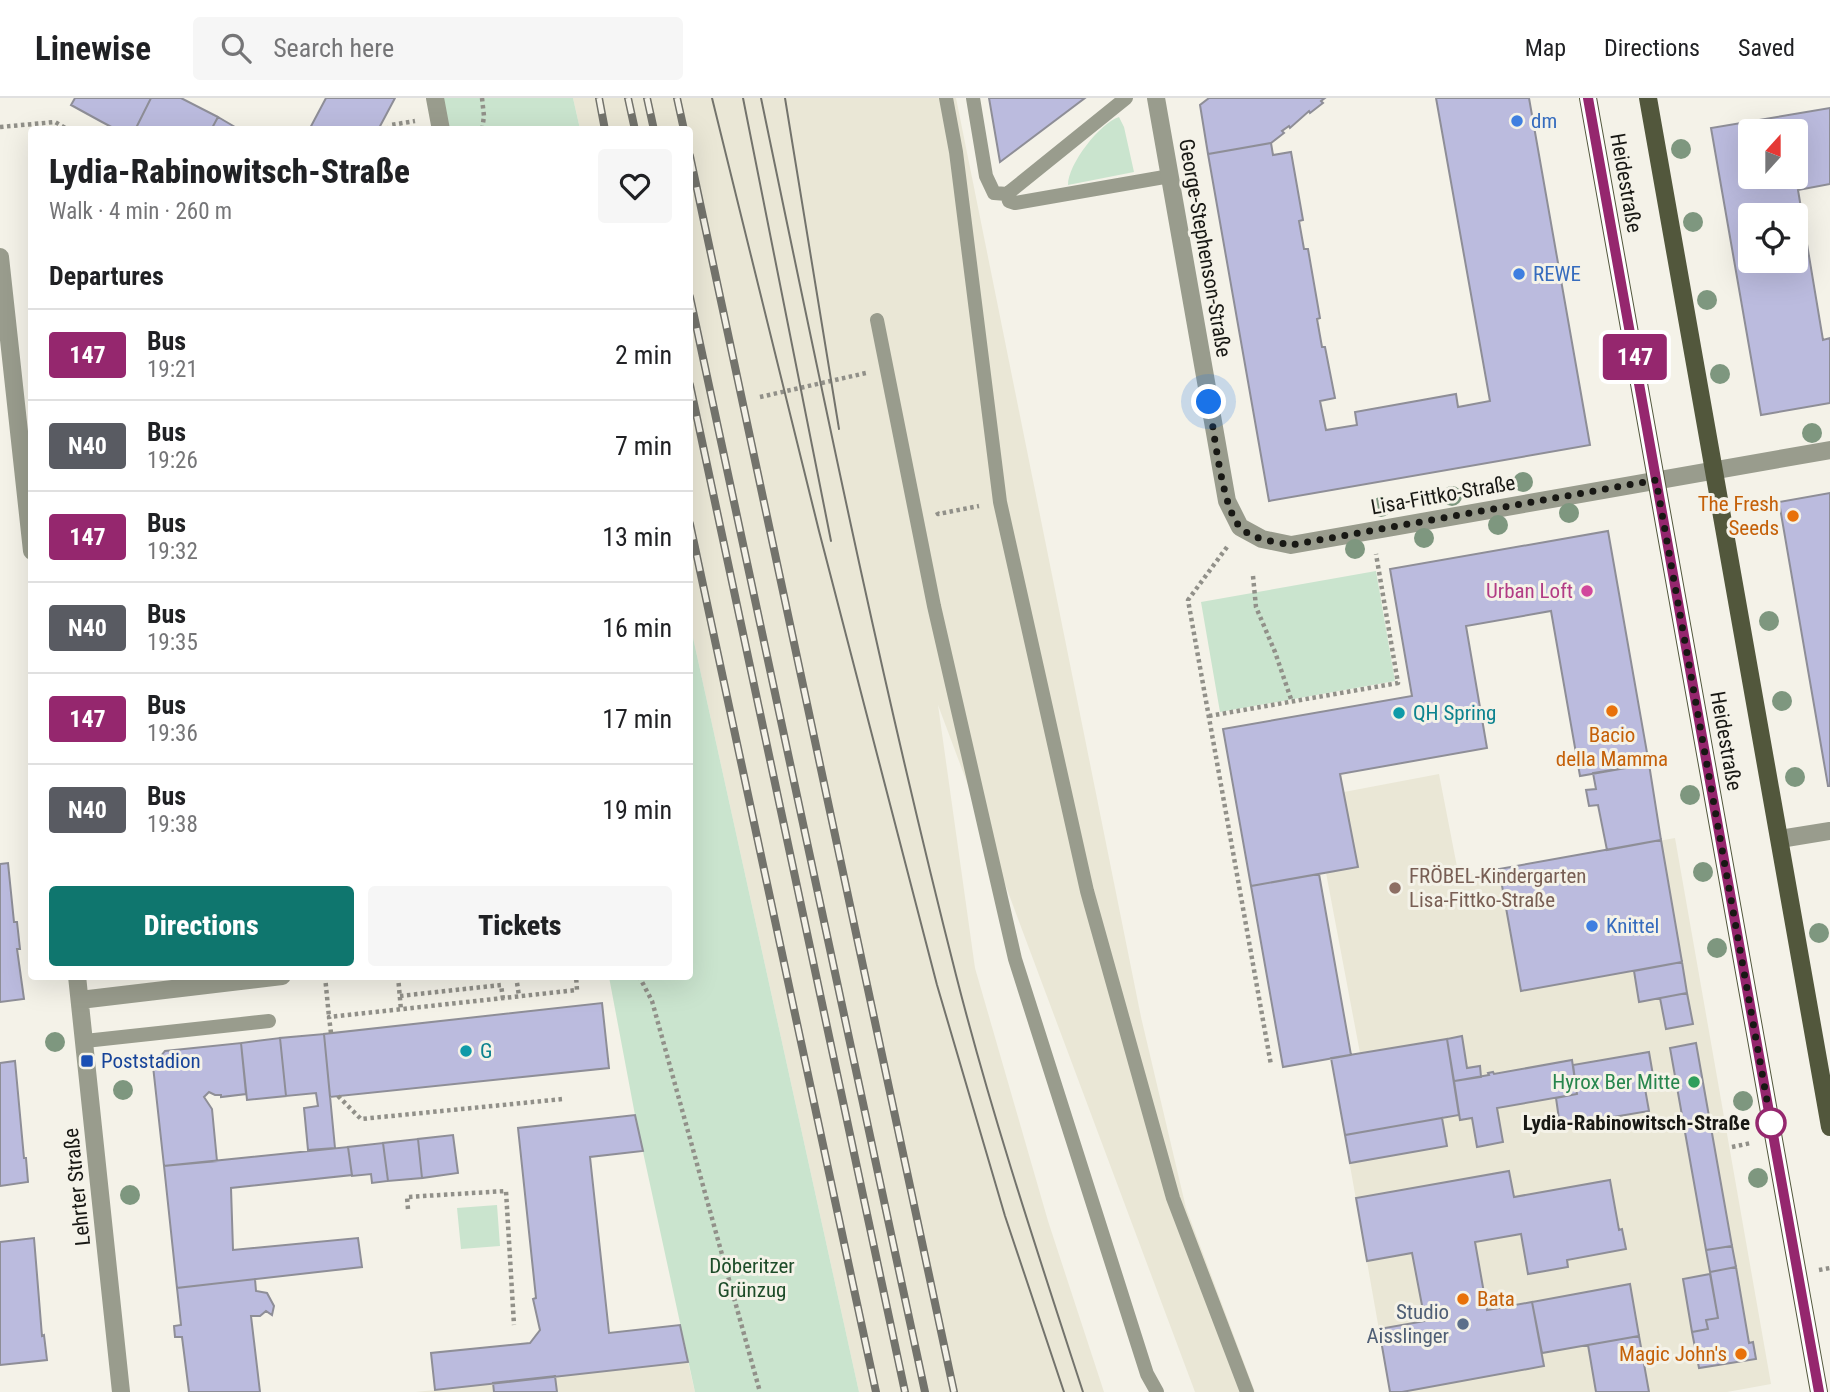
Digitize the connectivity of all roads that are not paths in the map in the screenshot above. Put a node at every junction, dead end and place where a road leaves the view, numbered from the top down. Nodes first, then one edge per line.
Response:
1 (435, 98) edge
2 (946, 98) edge
3 (973, 98) edge
4 (1126, 98) edge
5 (1156, 98) edge
6 (1588, 98) edge
7 (1648, 98) edge
8 (440, 126) edge
9 (1170, 176) junction
10 (1007, 194) junction
11 (0, 257) edge
12 (877, 320) dead end
13 (1830, 450) edge
14 (1715, 470) junction
15 (1656, 480) junction
16 (28, 514) edge
17 (1240, 527) joint
18 (1830, 831) edge
19 (1780, 839) junction
20 (78, 980) edge
21 (248, 980) edge
22 (80, 1000) junction
23 (269, 1021) dead end
24 (85, 1041) junction
25 (1830, 1127) edge
26 (121, 1392) edge
27 (1157, 1392) edge
28 (1247, 1392) edge
29 (1818, 1392) edge

1 - 8 street
2 - 28 lane
3 - 10 lane
4 - 10 lane
5 - 9 street, George-Stephenson-Straße
6 - 15 main road, Heidestraße
7 - 14 main road, Heidestraße
9 - 10 lane
9 - 17 street, George-Stephenson-Straße
11 - 16 street
12 - 27 lane
13 - 14 street
14 - 15 street
14 - 19 main road, Heidestraße
15 - 17 street, Lisa-Fittko-Straße
15 - 29 main road, Heidestraße
18 - 19 street
19 - 25 main road, Heidestraße
20 - 22 street, Lehrter Straße
21 - 22 street
22 - 24 street, Lehrter Straße
23 - 24 lane
24 - 26 street, Lehrter Straße

